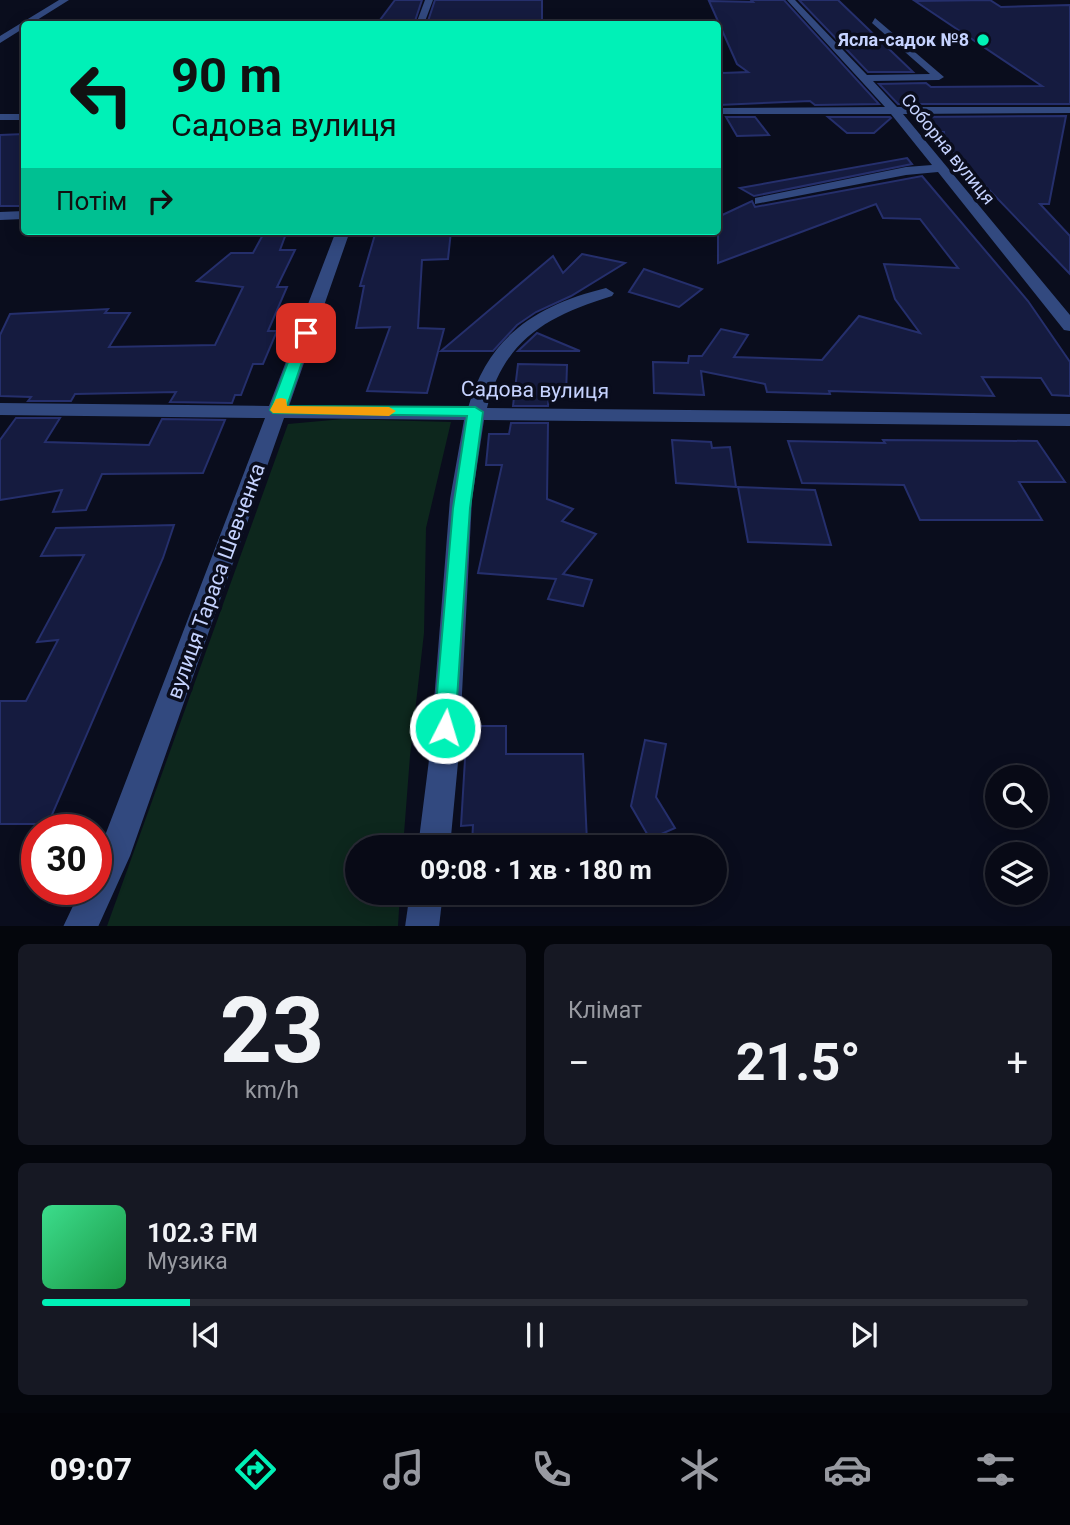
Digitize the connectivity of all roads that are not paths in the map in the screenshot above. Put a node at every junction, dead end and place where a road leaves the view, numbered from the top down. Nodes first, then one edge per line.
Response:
1 (65, 0) edge
2 (429, 0) edge
3 (791, 0) edge
4 (31, 21) edge
5 (421, 21) edge
6 (875, 21) dead end
7 (21, 27) edge
8 (0, 40) edge
9 (864, 78) junction
10 (894, 110) junction
11 (1070, 110) edge
12 (721, 111) edge
13 (0, 117) edge
14 (21, 117) edge
15 (942, 169) junction
16 (760, 201) dead end
17 (21, 215) edge
18 (0, 216) edge
19 (342, 235) edge
20 (606, 293) dead end
21 (1070, 326) edge
22 (0, 409) edge
23 (278, 410) junction
24 (475, 412) junction
25 (1070, 420) edge
26 (435, 835) edge
27 (425, 905) edge
28 (80, 926) edge
29 (422, 926) edge

1 - 4 street
2 - 5 street
3 - 9 street, Соборна вулиця
6 - 9 street
7 - 8 street
9 - 10 street, Соборна вулиця
10 - 11 street
10 - 12 street
10 - 15 street, Соборна вулиця
13 - 14 street
15 - 16 street
15 - 21 street, Соборна вулиця
17 - 18 street
19 - 23 street, вулиця Тараса Шевченка
20 - 24 street
22 - 23 street, Садова вулиця
23 - 24 street, Садова вулиця
23 - 28 street, вулиця Тараса Шевченка
24 - 25 street, Садова вулиця
24 - 26 street
27 - 29 street

